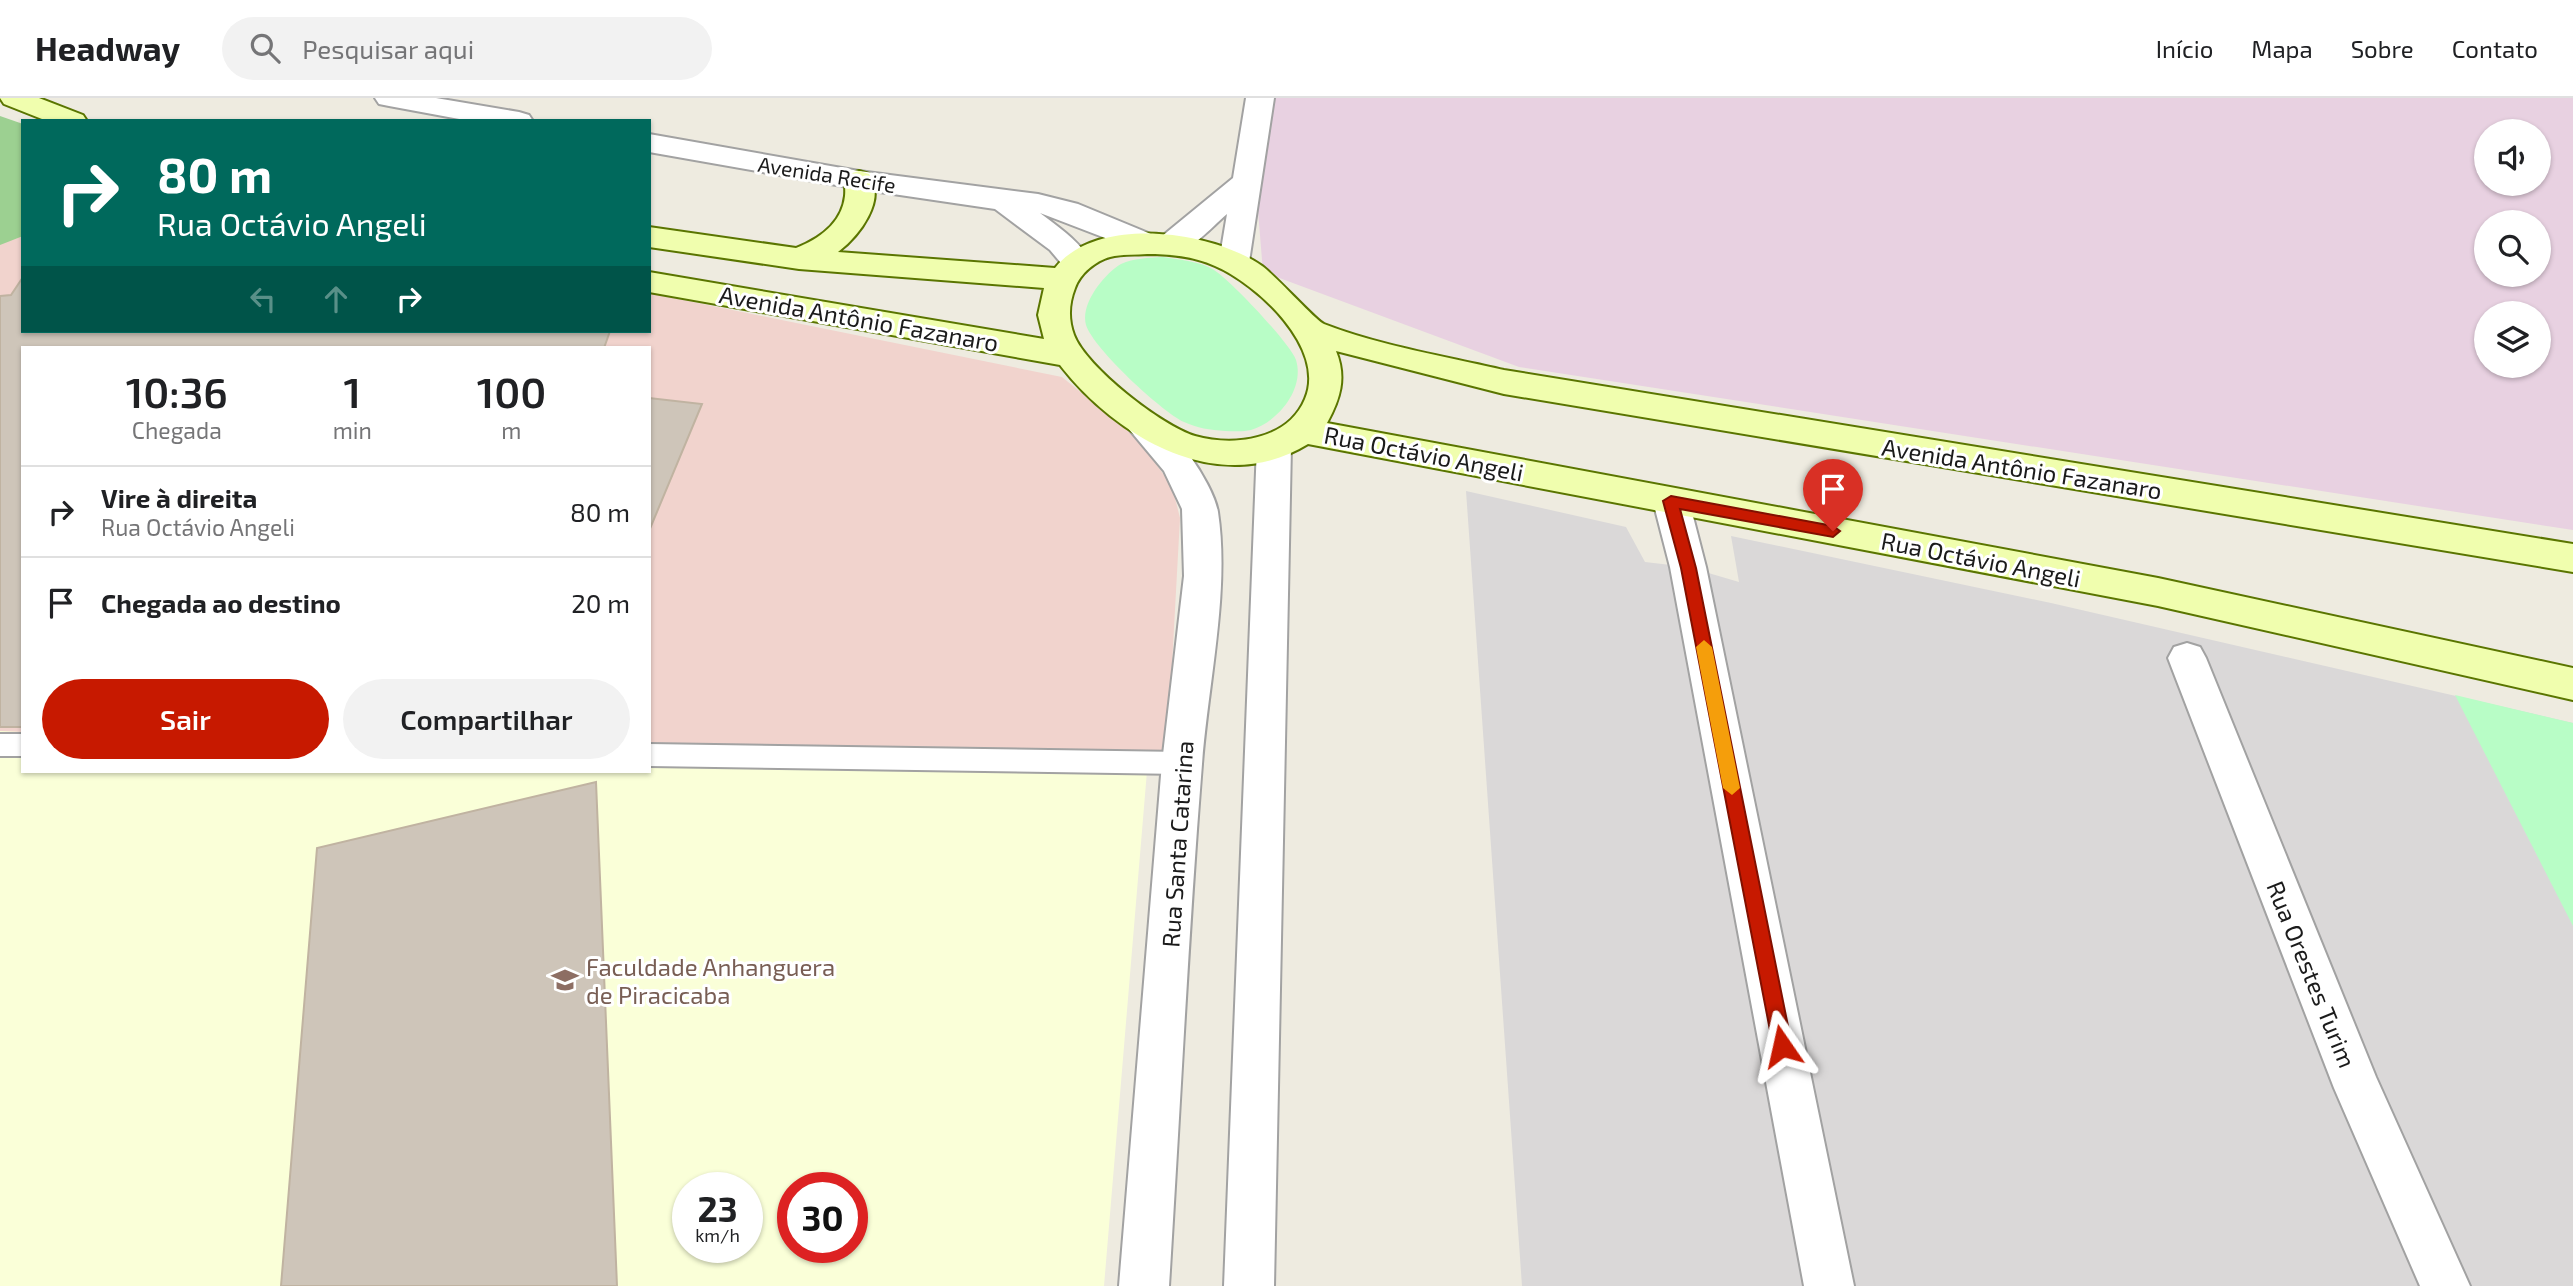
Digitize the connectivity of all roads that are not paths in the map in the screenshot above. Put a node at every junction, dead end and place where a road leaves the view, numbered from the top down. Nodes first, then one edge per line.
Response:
1 (14, 98) edge
2 (389, 98) edge
3 (1260, 98) edge
4 (65, 117) edge
5 (508, 119) edge
6 (651, 144) edge
7 (859, 180) junction
8 (1249, 180) junction
9 (1004, 201) junction
10 (651, 237) edge
11 (1160, 244) junction
12 (799, 259) junction
13 (1234, 262) junction
14 (1070, 270) junction
15 (651, 282) edge
16 (1309, 331) junction
17 (1069, 355) junction
18 (1140, 422) junction
19 (1289, 438) junction
20 (1671, 501) junction
21 (2573, 558) edge
22 (2188, 658) dead end
23 (2573, 684) edge
24 (0, 745) edge
25 (21, 745) edge
26 (651, 755) edge
27 (1182, 763) junction
28 (1144, 1286) edge
29 (1249, 1286) edge
30 (1829, 1286) edge
31 (2445, 1286) edge

1 - 4 main road
2 - 5 street
3 - 8 street
6 - 7 street, Avenida Recife
7 - 9 street, Avenida Recife
7 - 12 main road
8 - 11 street
8 - 13 street
9 - 11 street, Avenida Recife
9 - 14 street, Avenida Recife
10 - 12 main road, Avenida Antônio Fazanaro
11 - 13 main road
11 - 14 main road
12 - 14 main road, Avenida Antônio Fazanaro
13 - 16 main road
14 - 17 main road
15 - 17 main road, Avenida Antônio Fazanaro
16 - 19 main road
16 - 21 main road, Avenida Antônio Fazanaro
17 - 18 main road
18 - 19 main road
18 - 27 street, Rua Santa Catarina
19 - 20 main road, Rua Octávio Angeli
19 - 29 street
20 - 23 main road, Rua Octávio Angeli
20 - 30 street
22 - 31 street, Rua Orestes Turim
24 - 25 lane
26 - 27 lane
27 - 28 street, Rua Santa Catarina

